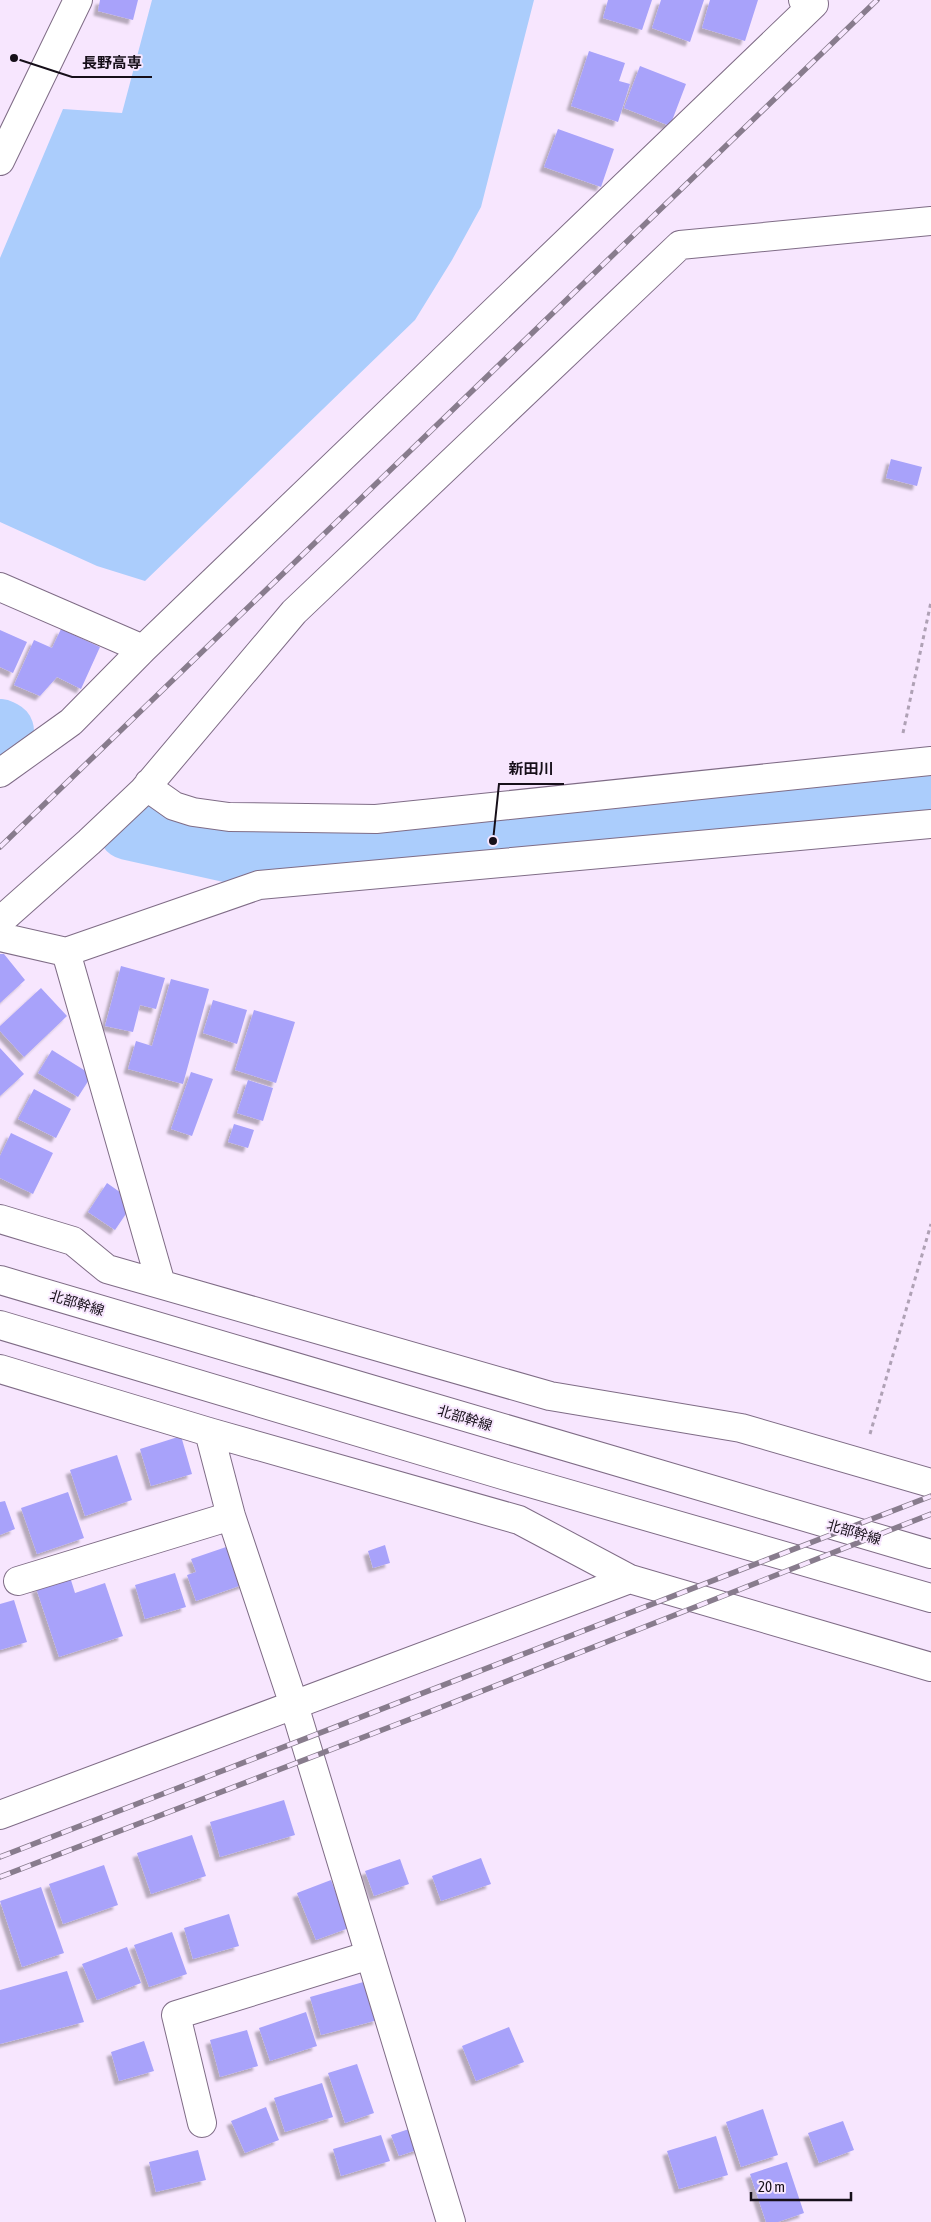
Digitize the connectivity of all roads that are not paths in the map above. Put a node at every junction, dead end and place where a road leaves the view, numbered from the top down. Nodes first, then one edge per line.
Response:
1 (78, 0) edge
2 (803, 0) edge
3 (0, 161) edge
4 (931, 221) edge
5 (0, 587) edge
6 (143, 649) junction
7 (931, 761) edge
8 (0, 773) edge
9 (146, 787) junction
10 (931, 824) edge
11 (0, 921) edge
12 (0, 937) edge
13 (66, 952) junction
14 (0, 1219) edge
15 (0, 1280) edge
16 (160, 1284) junction
17 (0, 1325) edge
18 (0, 1369) edge
19 (209, 1432) junction
20 (931, 1465) edge
21 (906, 1475) junction
22 (931, 1483) edge
23 (231, 1516) junction
24 (931, 1554) edge
25 (630, 1579) junction
26 (18, 1581) dead end
27 (931, 1598) edge
28 (931, 1667) edge
29 (294, 1705) junction
30 (0, 1815) edge
31 (370, 1955) junction
32 (202, 2123) dead end
33 (451, 2222) edge

1 - 3 street
2 - 6 street
4 - 9 street
5 - 6 street
6 - 8 street
7 - 9 street
9 - 11 street
10 - 13 street
12 - 13 street
13 - 16 street
14 - 16 street
15 - 24 street, 北部幹線
16 - 21 street
17 - 27 street
18 - 19 street
19 - 23 street
19 - 25 street
20 - 21 street
21 - 22 street
23 - 26 street
23 - 29 street
25 - 28 street
25 - 29 street
29 - 30 street
29 - 31 street
31 - 32 street
31 - 33 street

